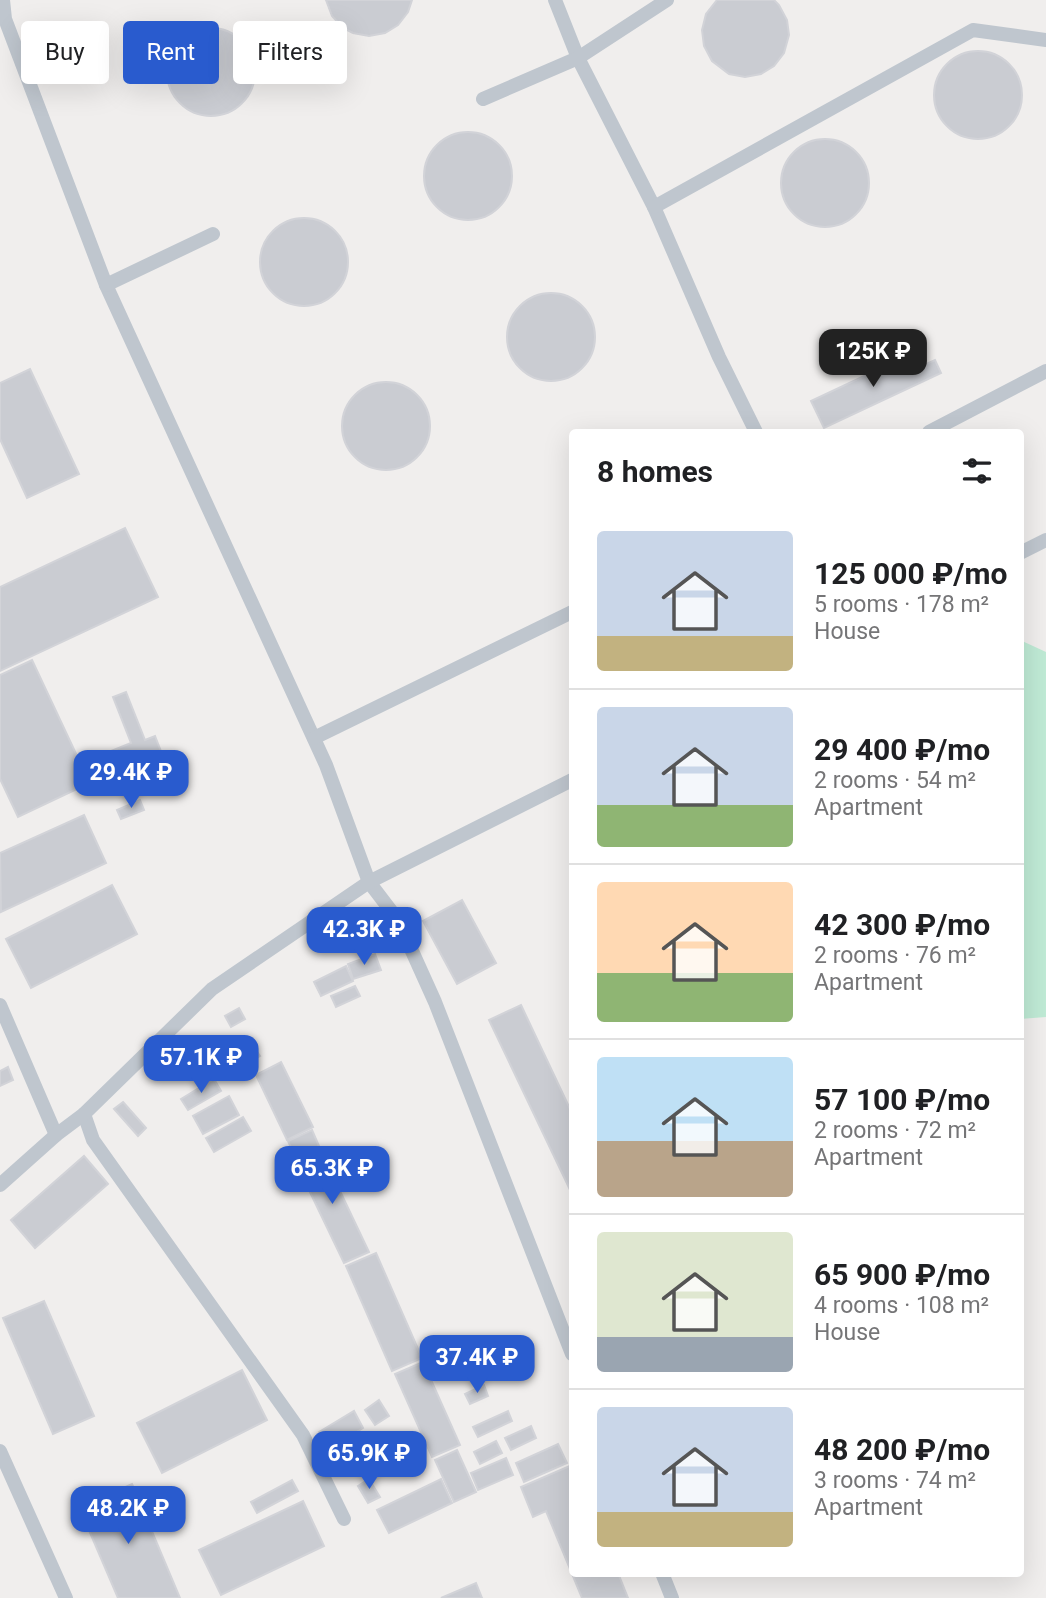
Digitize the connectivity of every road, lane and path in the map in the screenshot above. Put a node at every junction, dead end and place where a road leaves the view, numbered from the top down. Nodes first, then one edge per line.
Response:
1 (4, 0) edge
2 (555, 0) edge
3 (667, 0) edge
4 (1046, 40) edge
5 (578, 58) junction
6 (483, 99) dead end
7 (654, 207) junction
8 (213, 234) dead end
9 (106, 285) junction
10 (1046, 370) edge
11 (755, 429) edge
12 (935, 429) edge
13 (1046, 540) edge
14 (1024, 551) edge
15 (569, 613) edge
16 (314, 738) junction
17 (569, 781) edge
18 (369, 882) junction
19 (0, 1005) edge
20 (84, 1114) junction
21 (57, 1135) junction
22 (0, 1185) edge
23 (569, 1346) edge
24 (0, 1451) edge
25 (344, 1518) dead end
26 (664, 1577) edge
27 (66, 1598) edge
28 (672, 1598) edge

1 - 9 lane
2 - 5 lane
3 - 5 lane
4 - 7 lane
5 - 6 lane
5 - 7 lane
7 - 11 lane
8 - 9 lane
9 - 16 lane
10 - 12 lane
13 - 14 lane
15 - 16 lane
16 - 18 lane
17 - 18 lane
18 - 20 lane
18 - 23 lane
19 - 21 lane
20 - 21 lane
20 - 25 lane
21 - 22 lane
24 - 27 lane
26 - 28 lane

